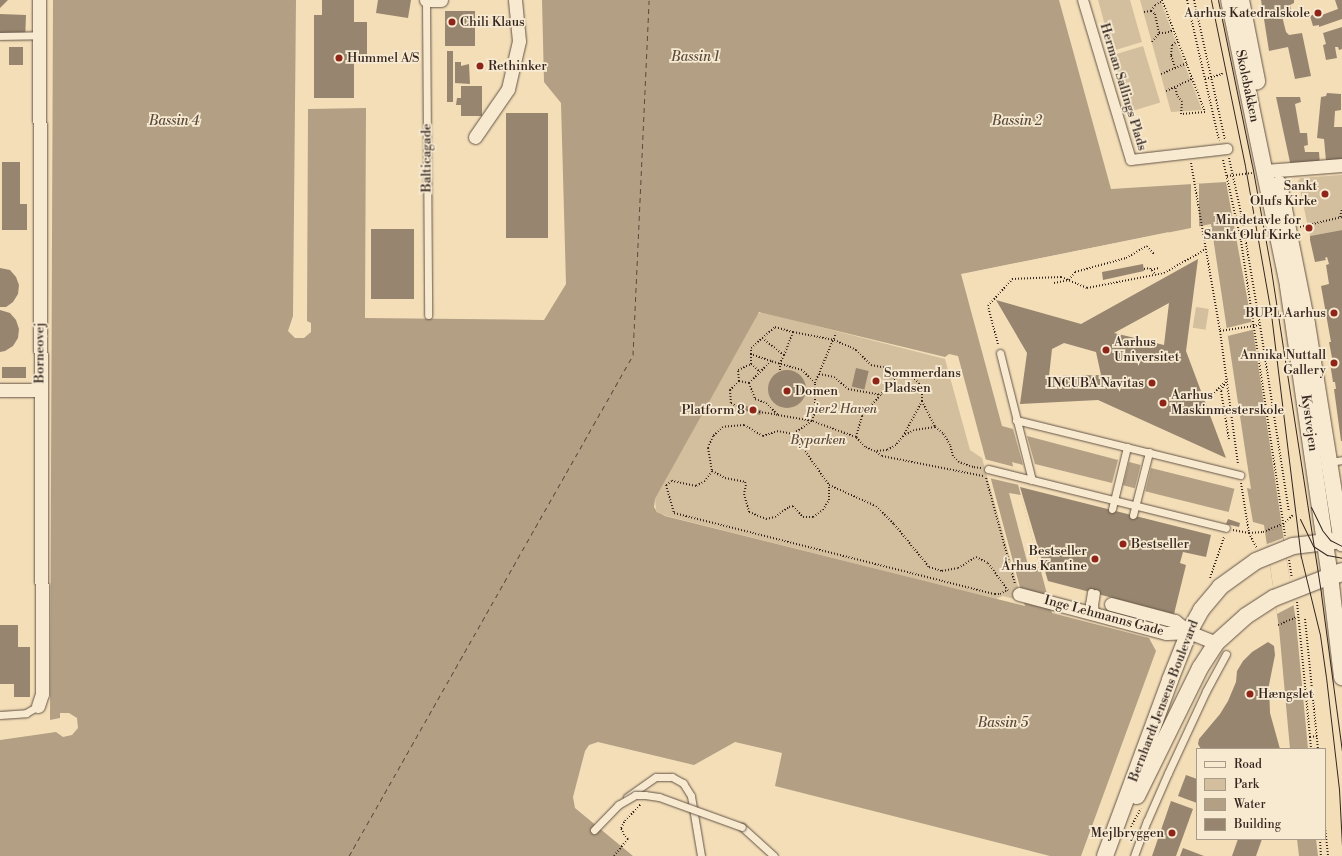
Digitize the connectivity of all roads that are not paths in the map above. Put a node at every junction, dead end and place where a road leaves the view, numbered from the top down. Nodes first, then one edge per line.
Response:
1 (39, 0) edge
2 (426, 0) edge
3 (441, 0) edge
4 (515, 0) edge
5 (1083, 0) edge
6 (1229, 0) edge
7 (1241, 0) edge
8 (39, 35) junction
9 (0, 36) edge
10 (476, 137) dead end
11 (1224, 149) road end
12 (1342, 165) edge
13 (1270, 171) junction
14 (428, 315) dead end
15 (1000, 353) road end
16 (0, 390) edge
17 (40, 390) junction
18 (1016, 420) junction
19 (1127, 447) junction
20 (1149, 452) junction
21 (1336, 461) edge
22 (988, 469) road end
23 (1240, 475) road end
24 (1032, 480) junction
25 (1114, 500) junction
26 (1136, 505) junction
27 (1112, 509) dead end
28 (1133, 515) dead end
29 (1226, 528) road end
30 (1338, 541) edge
31 (1336, 574) edge
32 (1014, 592) road end
33 (1094, 593) dead end
34 (1111, 599) dead end
35 (1095, 614) junction
36 (1189, 632) junction
37 (1221, 649) junction
38 (1342, 677) edge
39 (38, 706) joint
40 (0, 715) edge
41 (701, 856) edge
42 (774, 856) edge
43 (1105, 856) edge
44 (1111, 856) edge
45 (1134, 856) edge

1 - 8 street, Borneovej
2 - 3 street, Balticagade
2 - 14 lane, Balticagade
4 - 10 street
5 - 11 street, Herman Sallings Plads
6 - 13 street, Skolebakken
7 - 13 street, Skolebakken
8 - 9 lane
8 - 17 street, Borneovej
12 - 13 street
13 - 21 street, Kystvejen
13 - 30 street, Kystvejen
15 - 18 lane
16 - 17 street
17 - 39 street, Borneovej
18 - 19 lane
18 - 24 lane
19 - 20 lane
19 - 25 lane
20 - 23 lane
20 - 26 lane
21 - 30 street, Kystvejen
22 - 24 lane
24 - 25 lane
25 - 26 lane
25 - 27 lane
26 - 28 lane
26 - 29 lane
30 - 31 street, Kystvejen
30 - 36 street, Bernhardt Jensens Boulevard
31 - 37 street, Bernhardt Jensens Boulevard
31 - 38 street, Kystvejen
32 - 35 street, Inge Lehmanns Gade
33 - 35 lane
34 - 36 street, Inge Lehmanns Gade
35 - 36 street, Inge Lehmanns Gade
36 - 37 street, Inge Lehmanns Gade
36 - 43 street, Bernhardt Jensens Boulevard
37 - 44 street, Bernhardt Jensens Boulevard
37 - 45 lane
39 - 40 lane
41 - 42 lane, bridge

